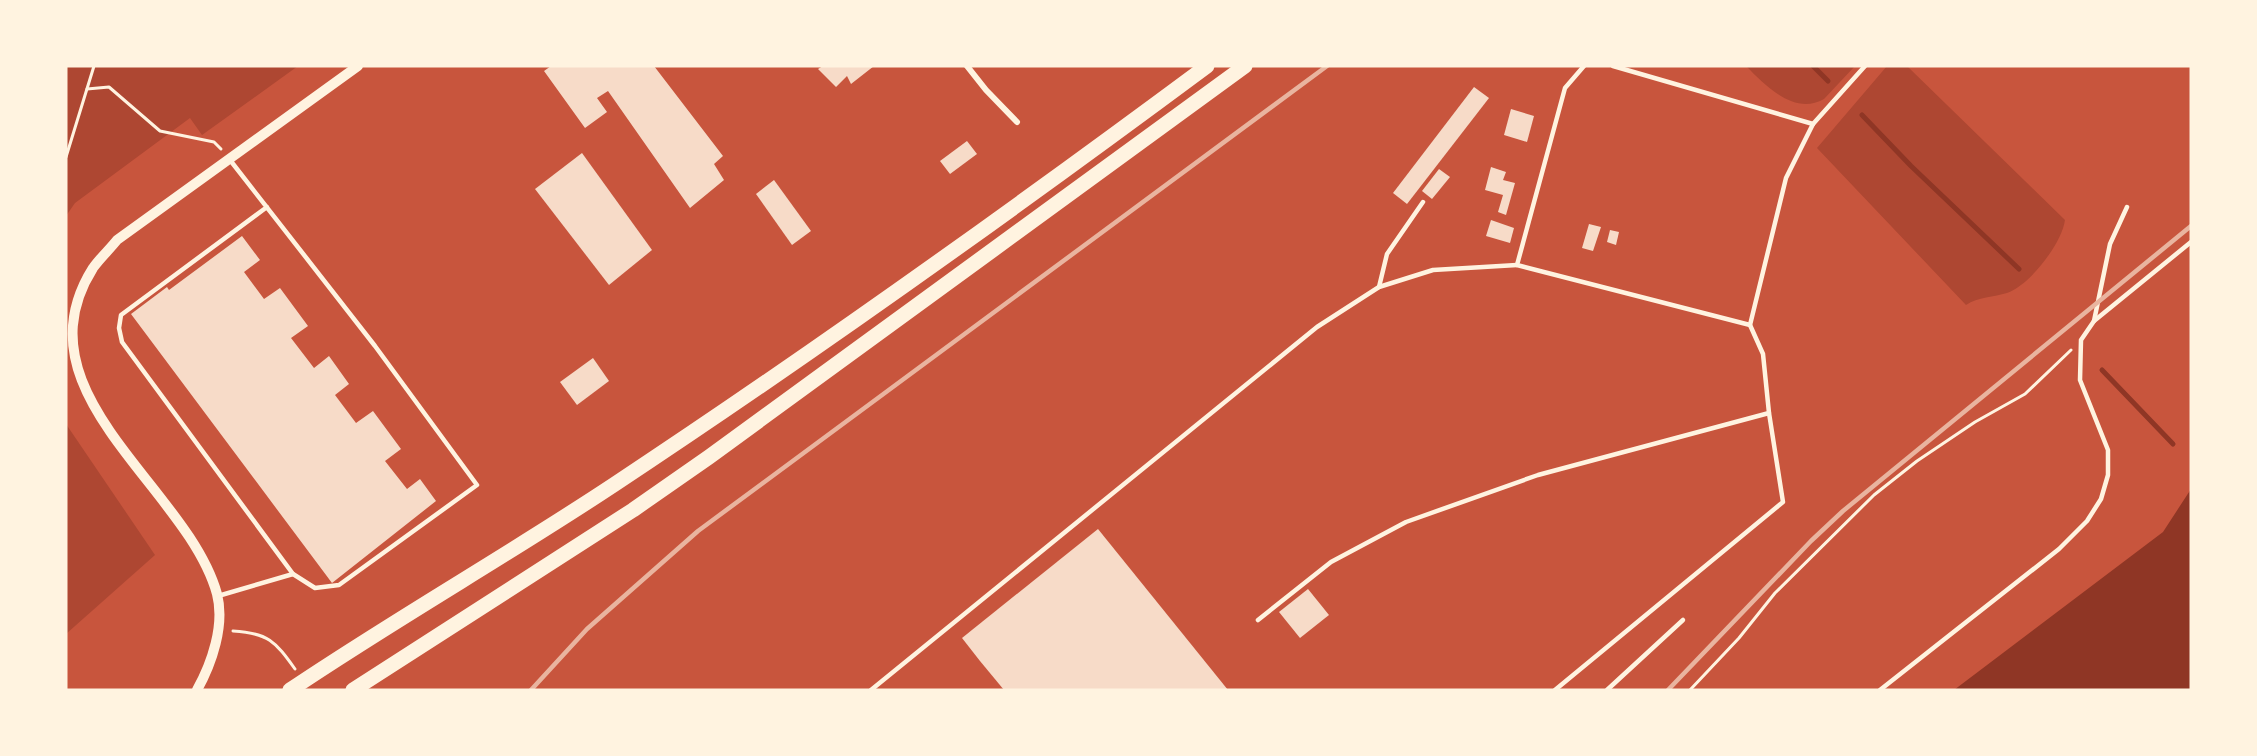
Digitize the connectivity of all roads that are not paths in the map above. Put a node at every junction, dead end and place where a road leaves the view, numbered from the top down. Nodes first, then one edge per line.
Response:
1 (358, 66) edge
2 (967, 66) edge
3 (1207, 66) edge
4 (1245, 66) edge
5 (1584, 66) edge
6 (1612, 66) edge
7 (1864, 66) edge
8 (1017, 122) dead end
9 (1813, 124) junction
10 (230, 160) junction
11 (1422, 202) dead end
12 (267, 207) junction
13 (2127, 207) dead end
14 (2191, 242) edge
15 (1517, 265) junction
16 (1379, 287) junction
17 (2094, 321) junction
18 (1750, 325) junction
19 (70, 330) edge
20 (1768, 413) junction
21 (293, 574) junction
22 (217, 596) junction
23 (1258, 620) dead end
24 (1683, 620) dead end
25 (367, 685) edge
26 (197, 690) edge
27 (291, 690) edge
28 (353, 690) edge
29 (871, 690) edge
30 (1555, 690) edge
31 (1607, 690) edge
32 (1880, 690) edge

1 - 10 street
2 - 8 street
3 - 27 highway
4 - 25 highway
5 - 15 lane
6 - 9 lane
7 - 9 lane
9 - 18 lane
10 - 12 lane
10 - 19 street
11 - 16 lane
12 - 21 lane
12 - 21 lane
13 - 17 lane
14 - 17 lane
15 - 16 lane
15 - 18 lane
16 - 29 lane
17 - 32 lane
18 - 20 lane
19 - 22 street
20 - 23 lane
20 - 30 lane
21 - 22 lane
22 - 26 street
24 - 31 lane
25 - 28 highway

